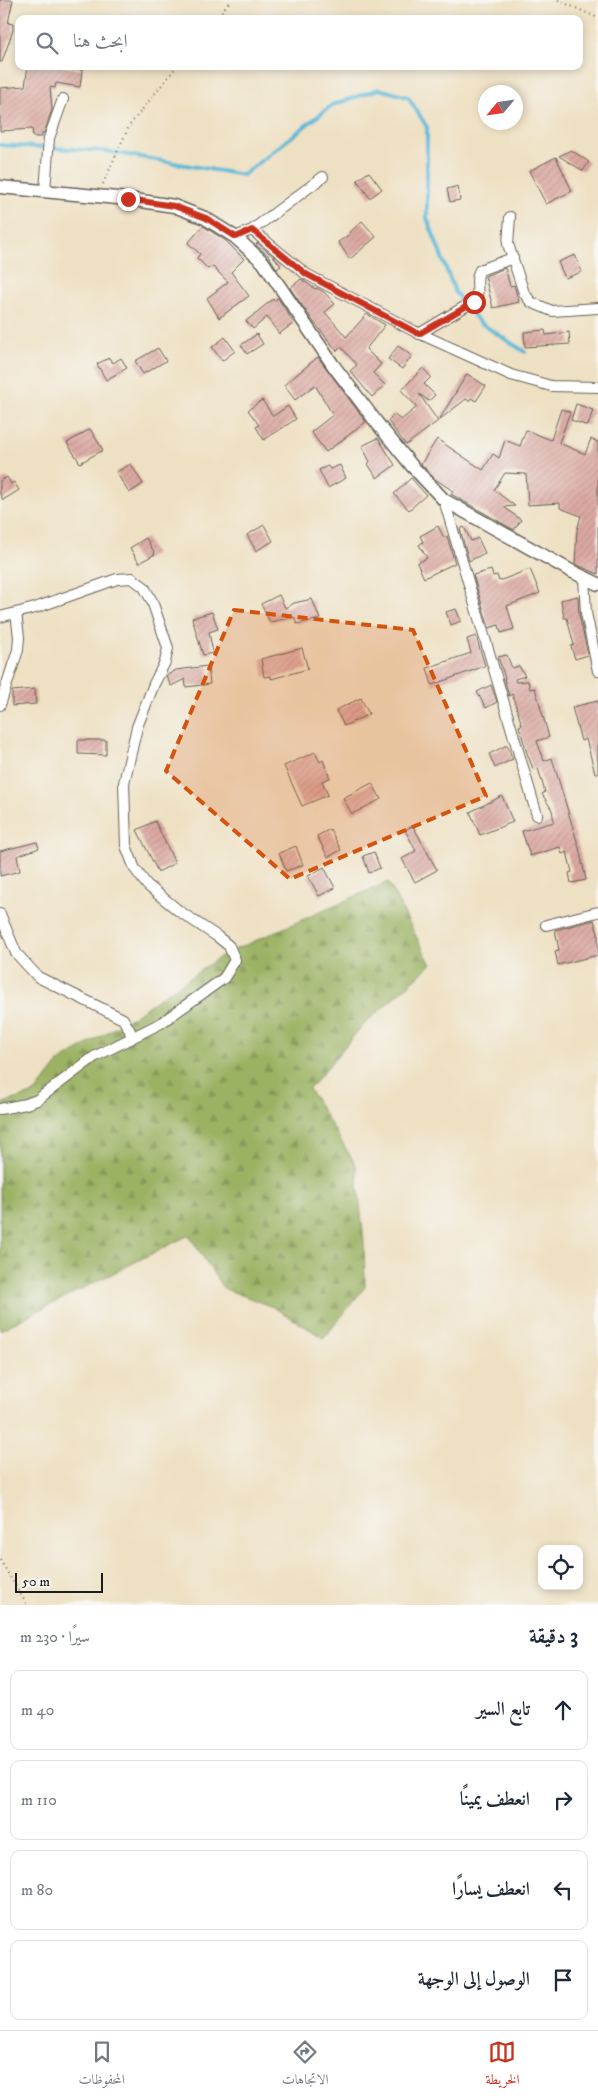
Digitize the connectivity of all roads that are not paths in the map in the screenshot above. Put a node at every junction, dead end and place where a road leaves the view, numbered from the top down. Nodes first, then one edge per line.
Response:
1 (63, 99) dead end
2 (323, 177) dead end
3 (0, 187) edge
4 (45, 191) junction
5 (510, 217) dead end
6 (252, 230) junction
7 (236, 237) junction
8 (513, 258) junction
9 (598, 308) edge
10 (419, 334) junction
11 (598, 387) edge
12 (444, 500) junction
13 (584, 577) junction
14 (598, 584) edge
15 (16, 613) junction
16 (0, 617) edge
17 (598, 671) edge
18 (0, 705) edge
19 (537, 815) dead end
20 (598, 912) edge
21 (0, 914) edge
22 (546, 925) dead end
23 (131, 1039) junction
24 (0, 1109) edge

1 - 4 street
2 - 6 street
3 - 4 street
4 - 7 street
5 - 8 street
6 - 7 street
6 - 10 street
7 - 12 street
8 - 9 street
8 - 10 street
10 - 11 street
12 - 13 street
12 - 19 street
13 - 14 street
13 - 17 street
15 - 16 street
15 - 18 street
15 - 23 street
20 - 22 street
21 - 23 street
23 - 24 street

